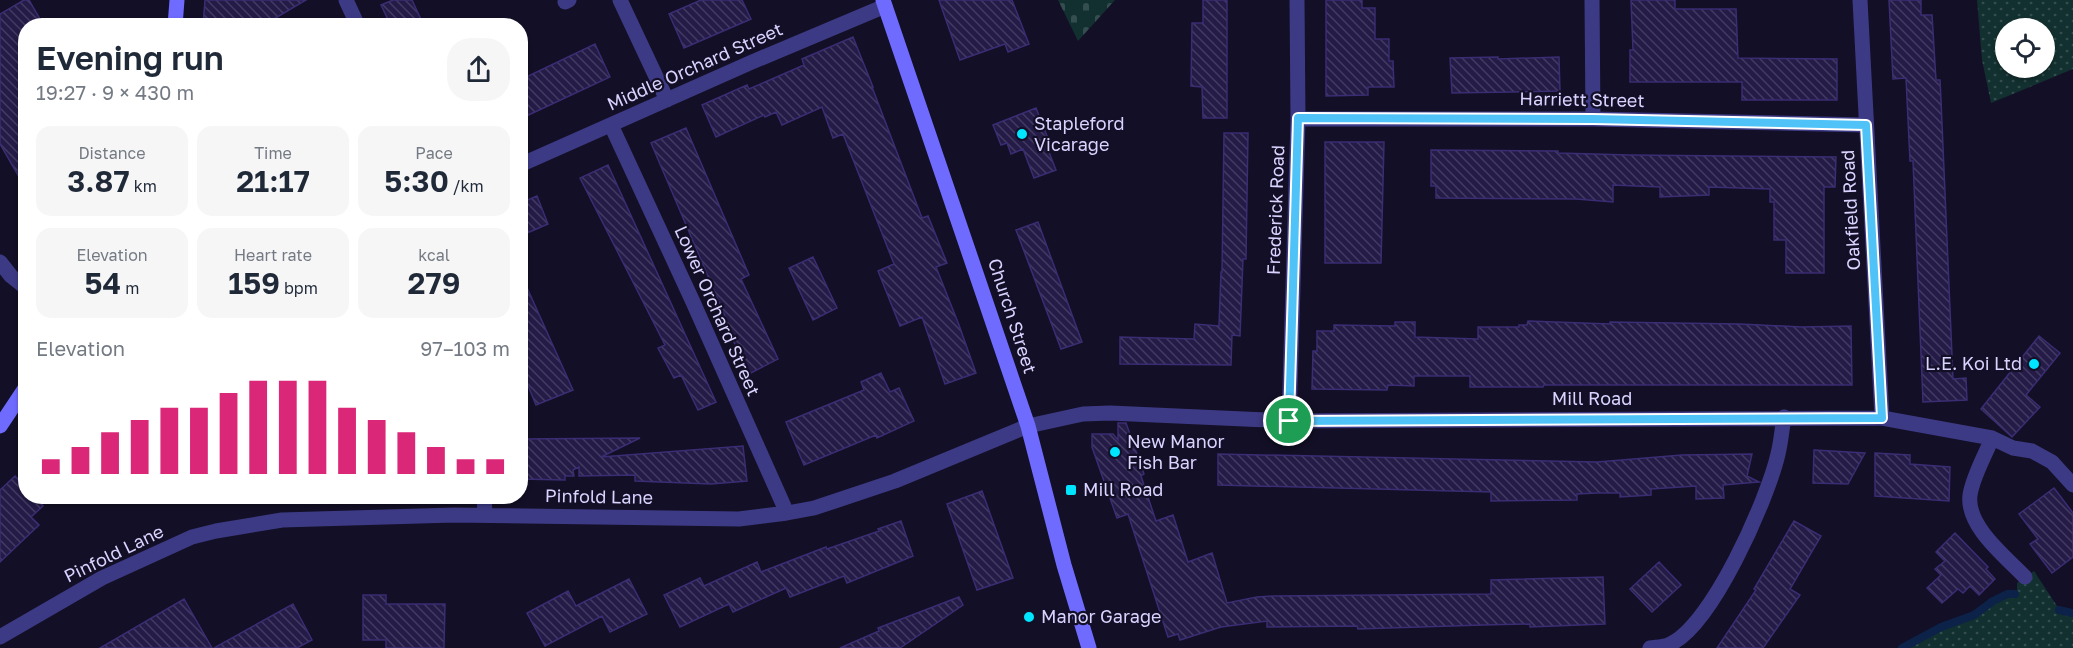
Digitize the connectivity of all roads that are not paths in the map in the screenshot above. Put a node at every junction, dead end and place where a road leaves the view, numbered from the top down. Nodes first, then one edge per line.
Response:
1 (177, 0) edge
2 (346, 0) edge
3 (620, 0) edge
4 (1297, 0) edge
5 (1592, 0) edge
6 (1860, 0) edge
7 (884, 3) edge
8 (176, 18) edge
9 (354, 18) edge
10 (667, 100) junction
11 (1298, 118) junction
12 (1593, 119) junction
13 (611, 125) junction
14 (1866, 125) junction
15 (528, 161) edge
16 (0, 262) edge
17 (18, 282) edge
18 (18, 399) edge
19 (1784, 417) junction
20 (1882, 418) junction
21 (1289, 421) junction
22 (0, 426) edge
23 (1028, 426) junction
24 (1992, 438) junction
25 (2073, 485) edge
26 (484, 504) edge
27 (787, 513) junction
28 (485, 514) junction
29 (2025, 578) dead end
30 (0, 637) edge
31 (1089, 648) edge
32 (1650, 648) edge

1 - 8 main road
2 - 9 street
3 - 10 street
4 - 11 street, Frederick Road
5 - 12 street
6 - 14 street, Oakfield Road
7 - 10 street, Middle Orchard Street
7 - 23 main road, Church Street
10 - 13 street, Middle Orchard Street
11 - 12 street, Harriett Street
11 - 21 street, Frederick Road
12 - 14 street, Harriett Street
13 - 15 street, Middle Orchard Street
13 - 27 street, Lower Orchard Street
14 - 20 street, Oakfield Road
16 - 17 street
18 - 22 main road
19 - 20 street, Mill Road
19 - 21 street, Mill Road
19 - 32 street
20 - 24 street, Mill Road
21 - 23 street, Mill Road
23 - 27 street, Pinfold Lane
23 - 31 main road, Church Street
24 - 25 street, Mill Road
24 - 29 street
26 - 28 street
27 - 28 street, Pinfold Lane
28 - 30 street, Pinfold Lane

